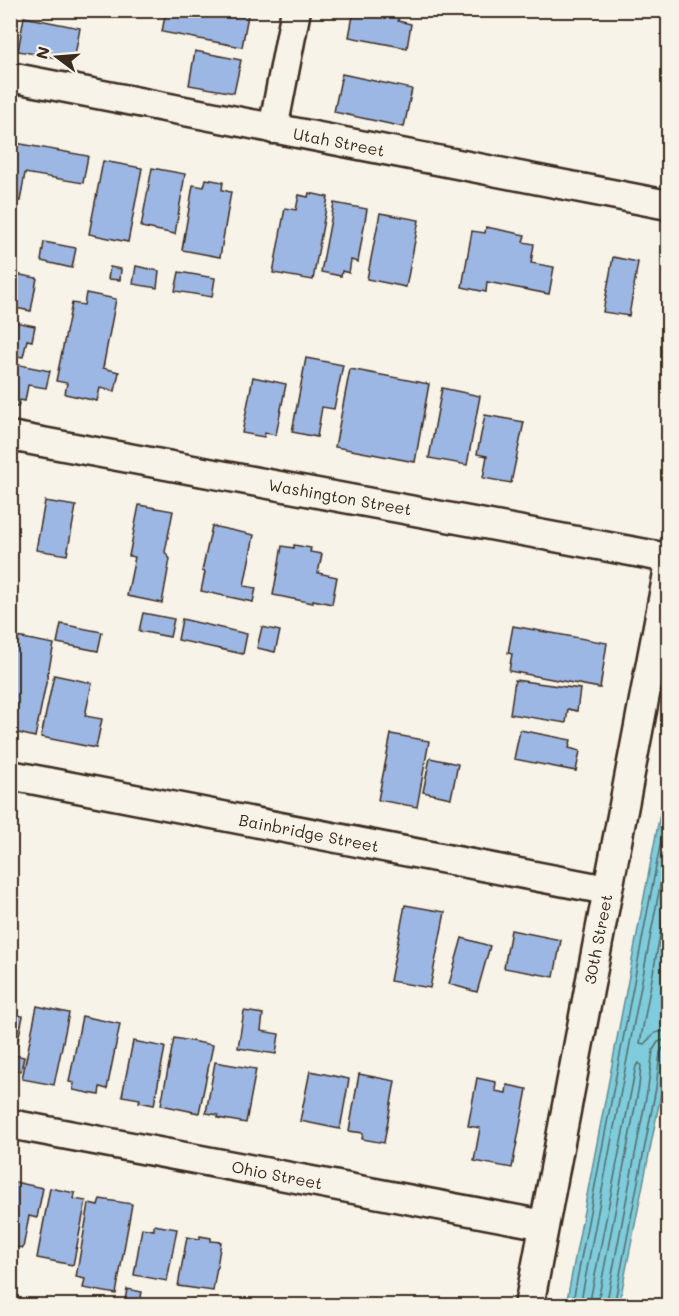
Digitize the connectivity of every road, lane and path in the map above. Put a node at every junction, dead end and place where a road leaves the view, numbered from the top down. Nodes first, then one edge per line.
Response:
1 (296, 10) edge
2 (10, 77) edge
3 (273, 129) junction
4 (669, 205) edge
5 (10, 436) edge
6 (669, 558) edge
7 (669, 573) edge
8 (10, 775) edge
9 (607, 890) junction
10 (10, 1124) edge
11 (544, 1225) junction
12 (529, 1305) edge

1 - 3 street
2 - 3 street, Utah Street
3 - 4 street, Utah Street
5 - 6 street, Washington Street
7 - 9 street, 30th Street
8 - 9 street, Bainbridge Street
9 - 11 street, 30th Street
10 - 11 street, Ohio Street
11 - 12 street, 30th Street

